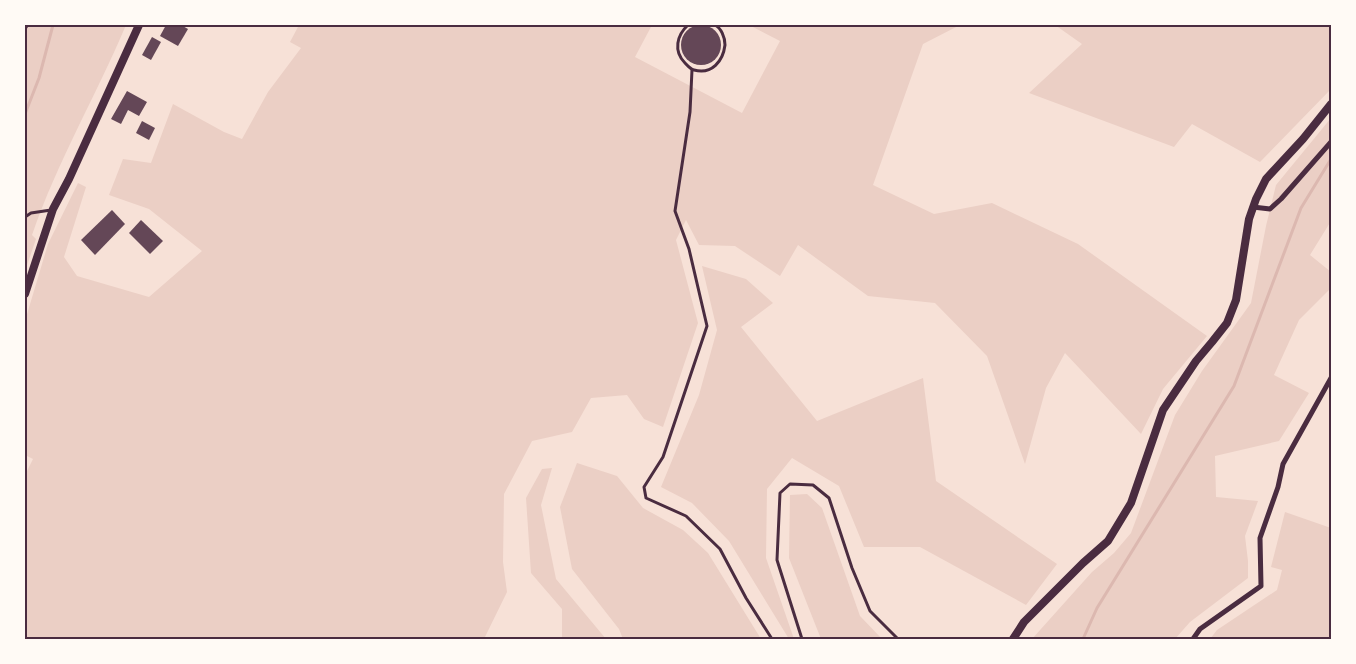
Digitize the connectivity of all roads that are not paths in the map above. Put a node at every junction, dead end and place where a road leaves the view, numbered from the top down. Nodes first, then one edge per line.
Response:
1 (139, 25) edge
2 (688, 25) edge
3 (715, 25) edge
4 (692, 70) junction
5 (1331, 104) edge
6 (1331, 142) edge
7 (1253, 207) junction
8 (53, 209) junction
9 (25, 217) edge
10 (25, 294) edge
11 (1331, 378) edge
12 (772, 639) edge
13 (802, 639) edge
14 (898, 639) edge
15 (1013, 639) edge
16 (1193, 639) edge

1 - 8 street
2 - 4 lane
3 - 4 lane
4 - 12 lane
5 - 7 street
6 - 7 street
7 - 15 street
8 - 9 lane
8 - 10 street
11 - 16 street
13 - 14 lane

